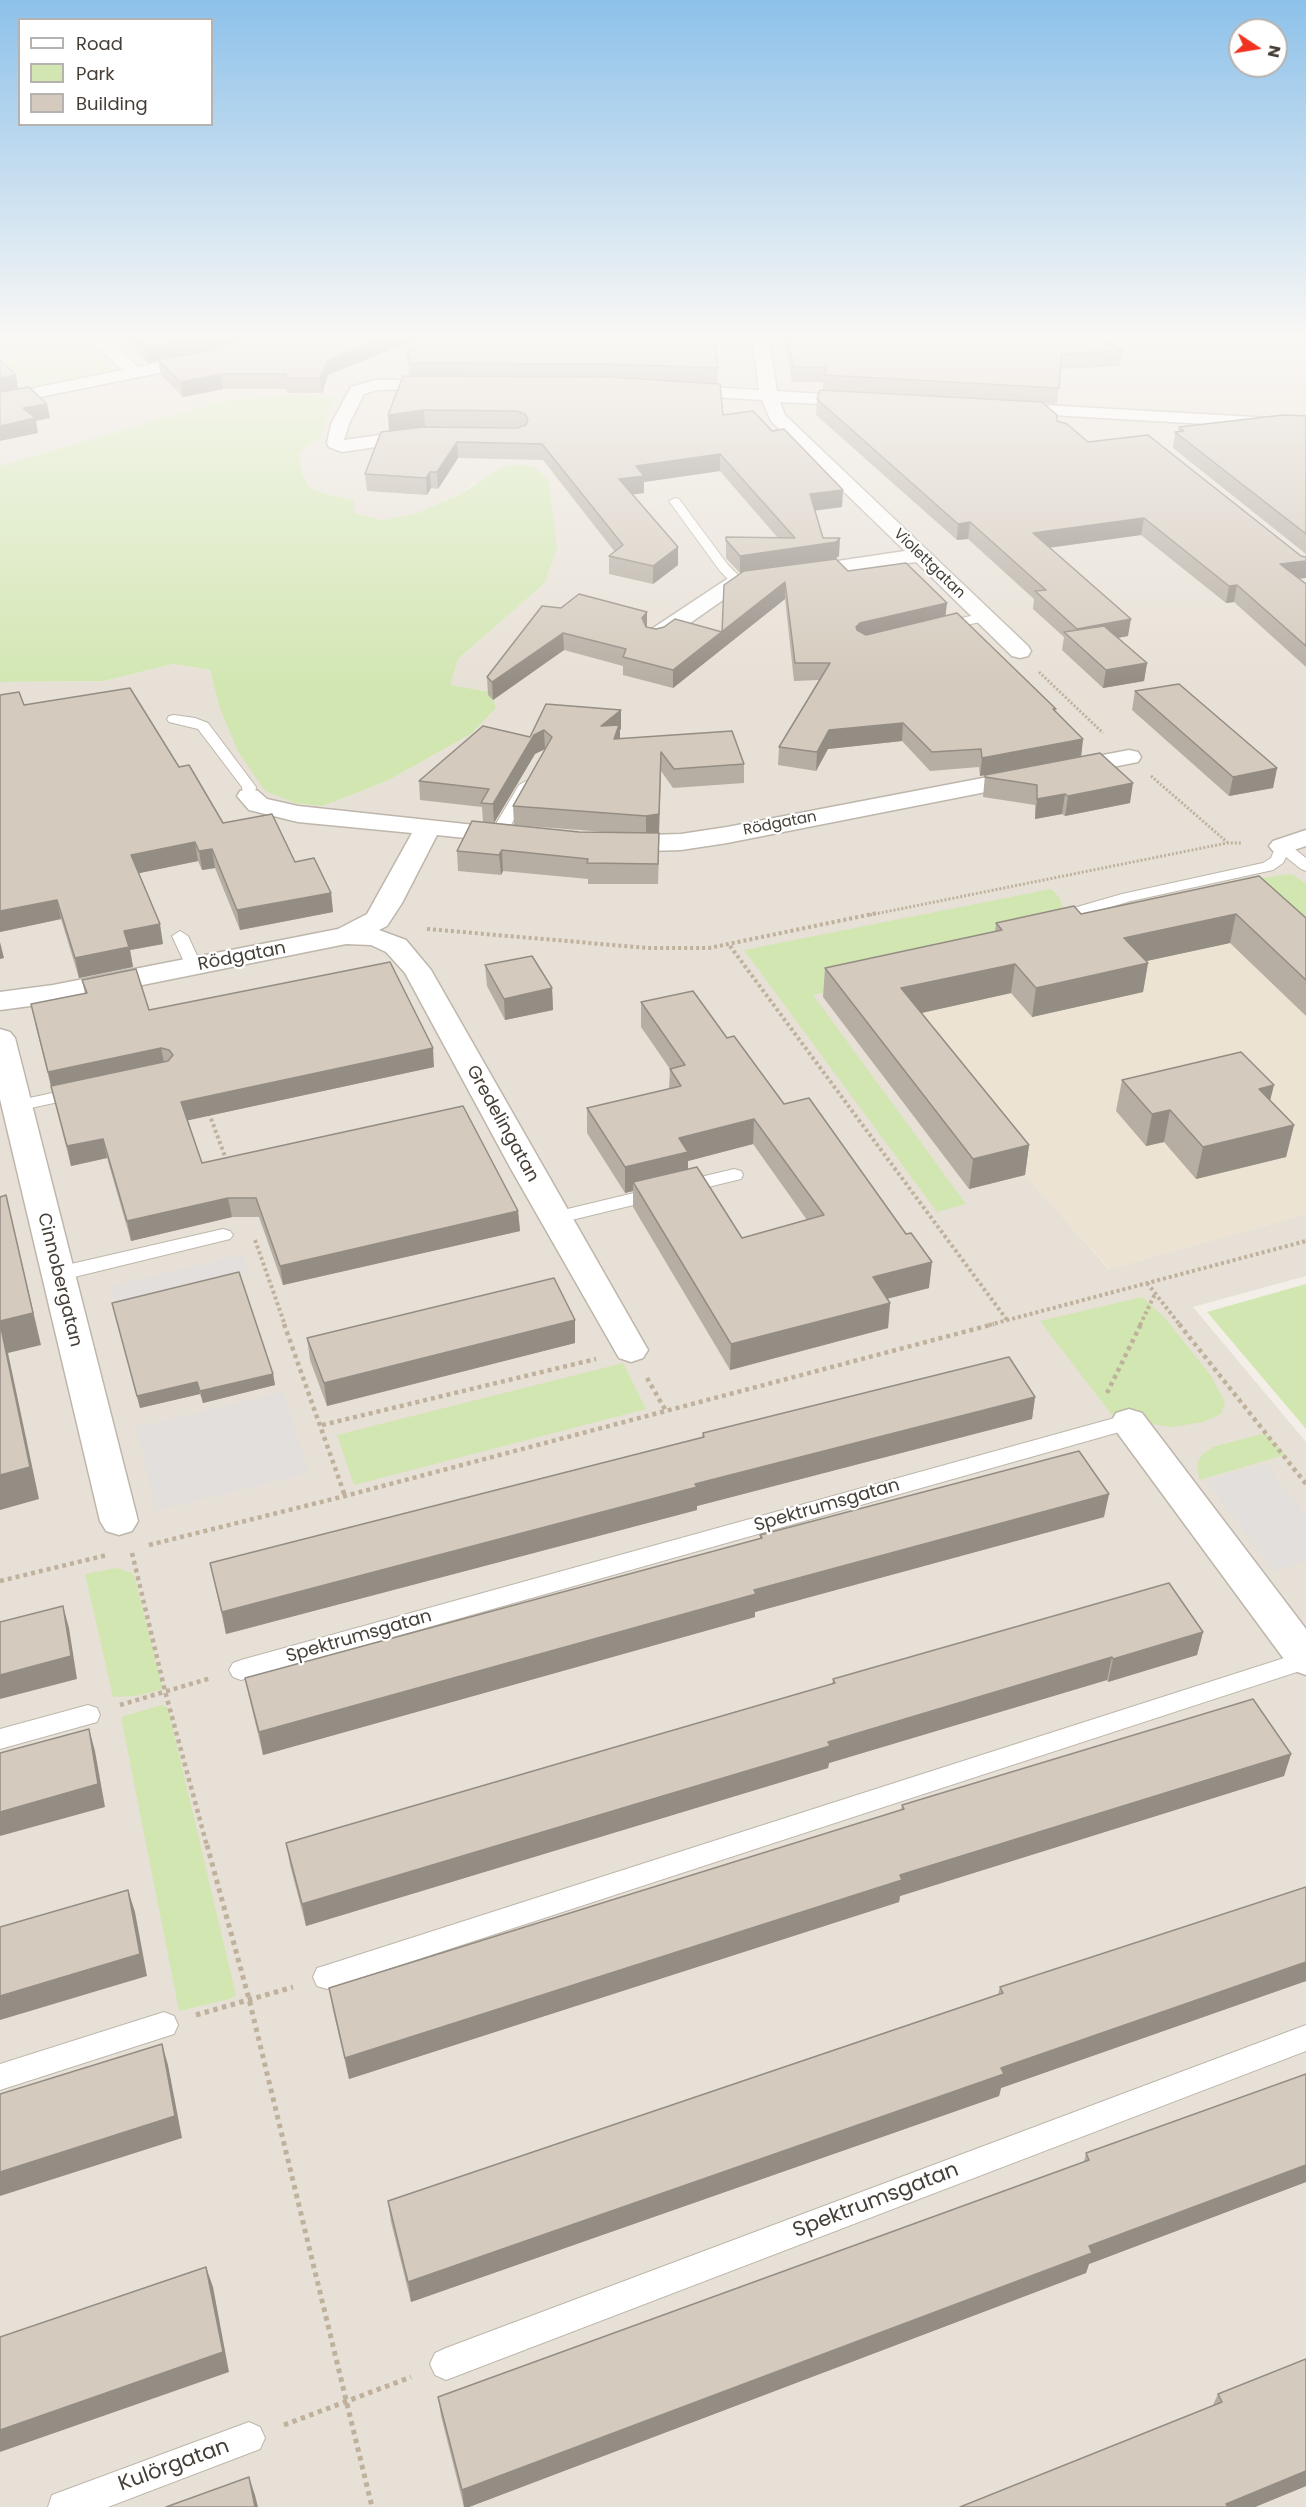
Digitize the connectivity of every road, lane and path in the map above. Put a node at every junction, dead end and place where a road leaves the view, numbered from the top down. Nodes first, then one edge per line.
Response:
1 (815, 453) edge
2 (675, 501) dead end
3 (921, 555) junction
4 (737, 581) junction
5 (984, 617) junction
6 (929, 630) edge
7 (655, 637) edge
8 (1020, 651) dead end
9 (174, 719) dead end
10 (1129, 757) dead end
11 (532, 774) edge
12 (249, 796) joint
13 (428, 827) junction
14 (498, 834) junction
15 (533, 837) edge
16 (1294, 842) edge
17 (591, 843) edge
18 (1306, 866) edge
19 (1076, 912) edge
20 (421, 929) dead end
21 (180, 936) dead end
22 (346, 936) junction
23 (730, 945) junction
24 (194, 966) junction
25 (0, 1001) edge
26 (0, 1038) edge
27 (97, 1089) edge
28 (17, 1106) junction
29 (734, 1175) dead end
30 (555, 1218) junction
31 (223, 1235) dead end
32 (1306, 1241) edge
33 (58, 1274) junction
34 (1147, 1283) junction
35 (1155, 1294) junction
36 (1007, 1320) junction
37 (631, 1350) joint
38 (322, 1425) dead end
39 (1115, 1426) junction
40 (1306, 1484) edge
41 (124, 1541) junction
42 (110, 1555) dead end
43 (0, 1581) edge
44 (1306, 1659) edge
45 (241, 1670) joint
46 (165, 1691) junction
47 (88, 1715) joint
48 (0, 1739) edge
49 (327, 1977) joint
50 (249, 1999) junction
51 (164, 2025) joint
52 (1306, 2038) edge
53 (0, 2077) edge
54 (446, 2364) joint
55 (346, 2401) junction
56 (249, 2438) joint
57 (64, 2507) edge
58 (372, 2507) edge

1 - 3 street, Violettgatan
2 - 4 lane
3 - 4 street
3 - 5 street, Violettgatan
4 - 7 street
5 - 6 lane
5 - 8 street, Violettgatan
9 - 12 lane
10 - 17 street, Rödgatan
11 - 14 lane
12 - 13 street
13 - 14 street
13 - 22 street, Rödgatan
14 - 15 street
16 - 18 lane
16 - 19 lane
16 - 23 path
20 - 23 path
21 - 24 lane
22 - 24 street, Rödgatan
22 - 30 street, Gredelingatan
23 - 36 path
24 - 25 street, Rödgatan
26 - 28 street, Cinnobergatan
27 - 28 lane
28 - 33 street, Cinnobergatan
29 - 30 lane
30 - 37 street, Gredelingatan
31 - 33 lane
32 - 34 path
33 - 41 street, Cinnobergatan
34 - 35 path
34 - 36 path
35 - 39 path
35 - 40 path
36 - 41 path
37 - 38 path
39 - 44 street
39 - 45 lane, Spektrumsgatan
41 - 46 path
42 - 43 path
44 - 49 lane
45 - 46 path
46 - 47 path
46 - 50 path
47 - 48 lane
49 - 50 path
50 - 51 path
50 - 55 path
51 - 53 lane
52 - 54 lane, Spektrumsgatan
54 - 55 path
55 - 56 path
55 - 58 path
56 - 57 lane, Kulörgatan

